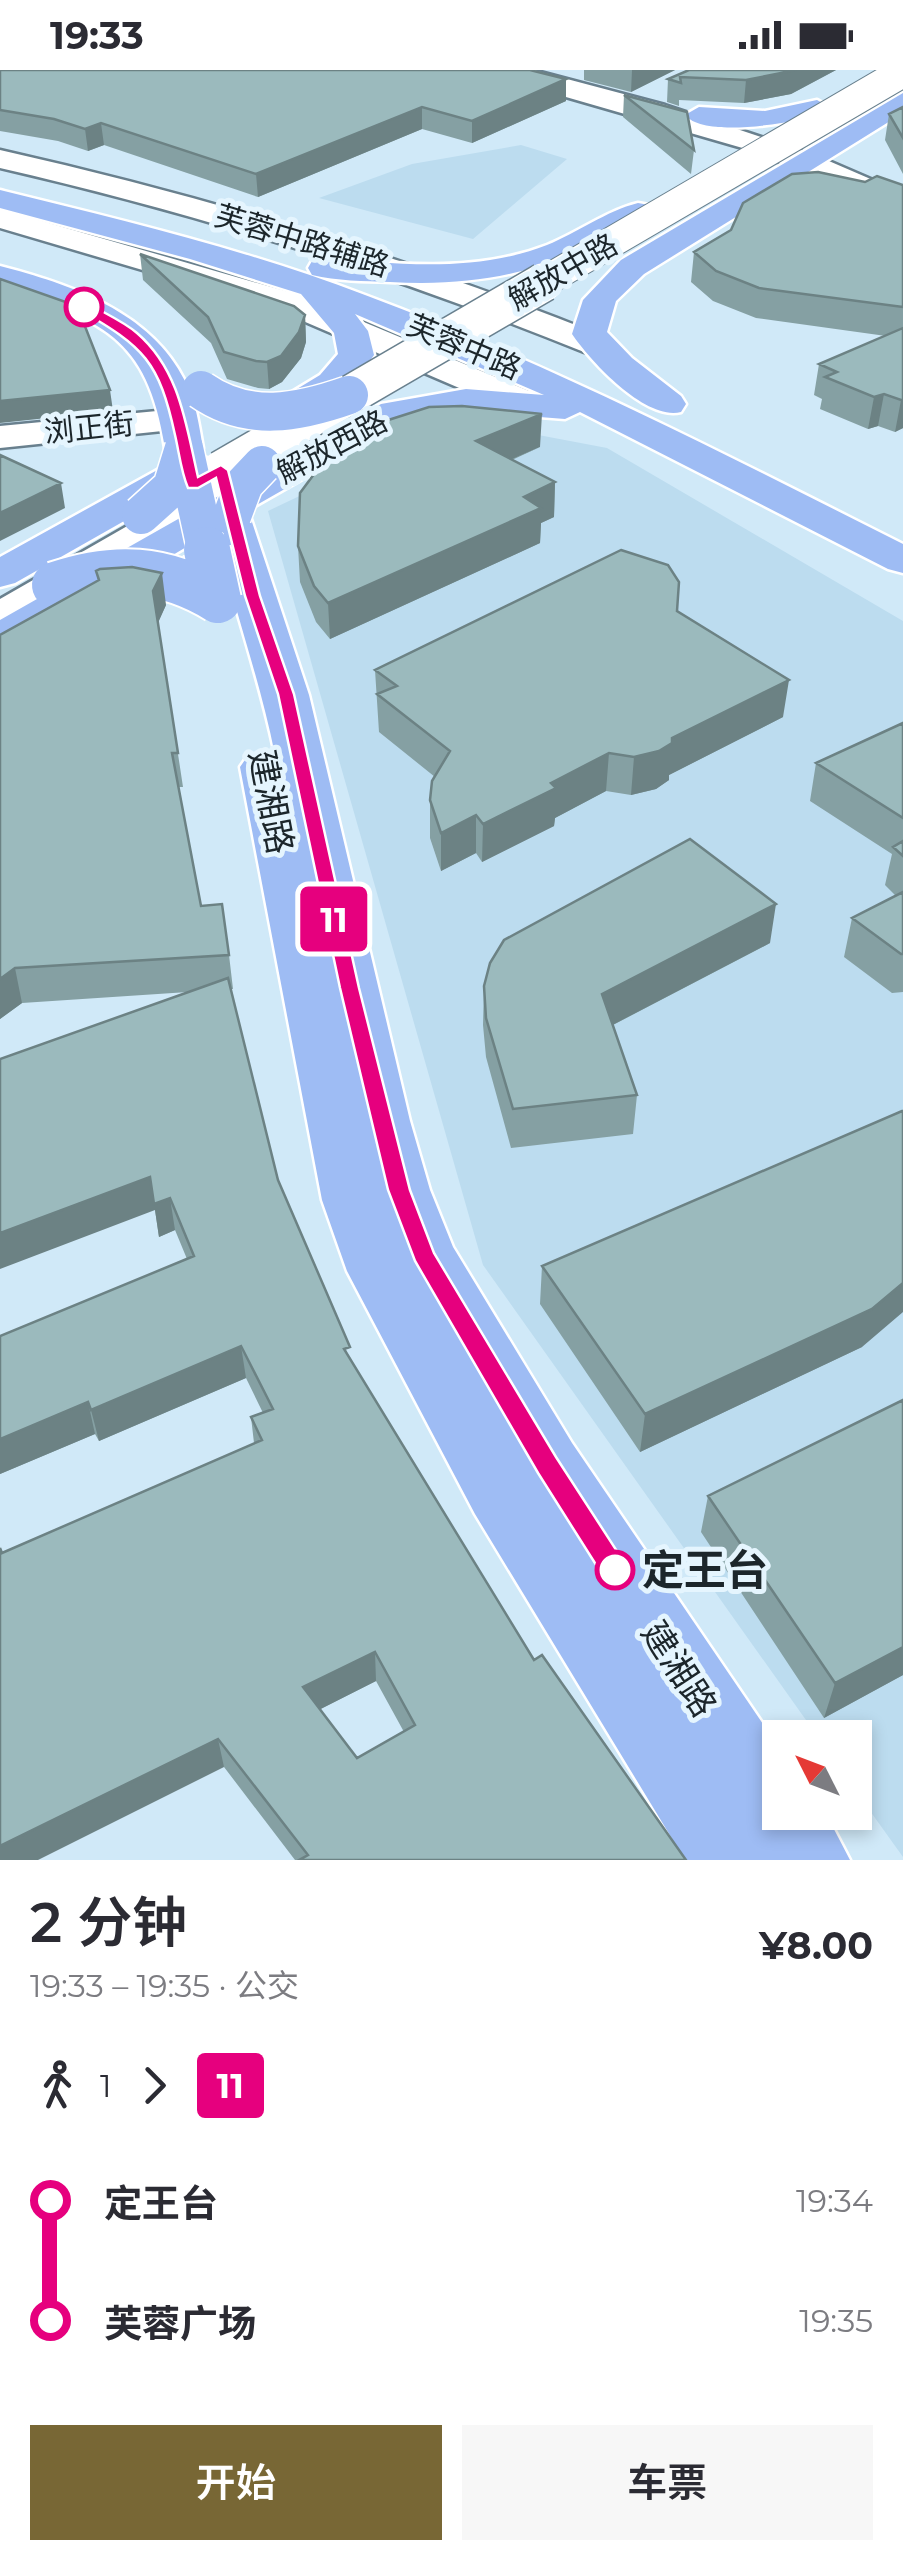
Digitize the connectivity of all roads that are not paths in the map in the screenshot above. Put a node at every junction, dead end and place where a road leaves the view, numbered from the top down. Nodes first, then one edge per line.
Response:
1 (502, 70) edge
2 (528, 70) edge
3 (883, 70) edge
4 (903, 72) edge
5 (674, 84) edge
6 (903, 87) edge
7 (642, 99) junction
8 (903, 101) edge
9 (817, 108) junction
10 (694, 117) junction
11 (850, 134) junction
12 (766, 139) junction
13 (814, 156) junction
14 (0, 158) edge
15 (716, 168) junction
16 (859, 170) junction
17 (0, 176) edge
18 (770, 183) junction
19 (898, 197) edge
20 (0, 199) edge
21 (0, 218) edge
22 (0, 262) edge
23 (410, 274) junction
24 (0, 276) edge
25 (318, 277) junction
26 (347, 326) junction
27 (596, 345) junction
28 (349, 396) junction
29 (528, 404) junction
30 (655, 416) junction
31 (702, 420) dead end
32 (0, 438) edge
33 (211, 465) junction
34 (903, 560) edge
35 (0, 574) edge
36 (55, 584) junction
37 (0, 595) edge
38 (218, 600) junction
39 (0, 617) edge
40 (0, 639) edge
41 (732, 1860) edge
42 (808, 1860) edge

1 - 10 street
2 - 7 street
3 - 9 main road, 解放中路
4 - 28 street, 解放中路, bridge
5 - 7 street
6 - 33 street, 解放中路
7 - 10 street
8 - 11 main road, 解放中路
9 - 10 main road
9 - 12 main road, 解放中路
10 - 12 street
10 - 15 main road
11 - 13 main road, 解放中路
11 - 16 main road
12 - 13 street
12 - 15 main road, 解放中路
13 - 16 street
13 - 18 main road, 解放中路
13 - 19 street
14 - 23 street, 芙蓉中路辅路
15 - 23 main road, 解放中路
16 - 19 street
17 - 25 main road, 芙蓉中路
18 - 19 main road
18 - 27 main road, 解放中路
20 - 25 main road, 芙蓉中路
21 - 26 street, 芙蓉中路辅路
22 - 33 main road, 建湘路
23 - 25 main road, 解放中路
23 - 27 street, 芙蓉中路辅路
24 - 33 main road, 建湘路
25 - 26 main road
25 - 30 main road, 芙蓉中路
26 - 29 street, 芙蓉中路辅路
26 - 35 main road, 解放西路
27 - 30 main road
28 - 33 street, 解放中路, bridge
28 - 33 main road, bridge
29 - 30 main road, 解放西路
29 - 40 main road, 解放西路
30 - 31 main road, 芙蓉中路
30 - 34 main road, 芙蓉中路
32 - 33 street, 浏正街
33 - 36 street, bridge
33 - 37 street, bridge
33 - 38 main road, 建湘路, bridge
33 - 42 main road, 建湘路
36 - 38 main road, bridge
36 - 39 street
38 - 41 main road, 建湘路

